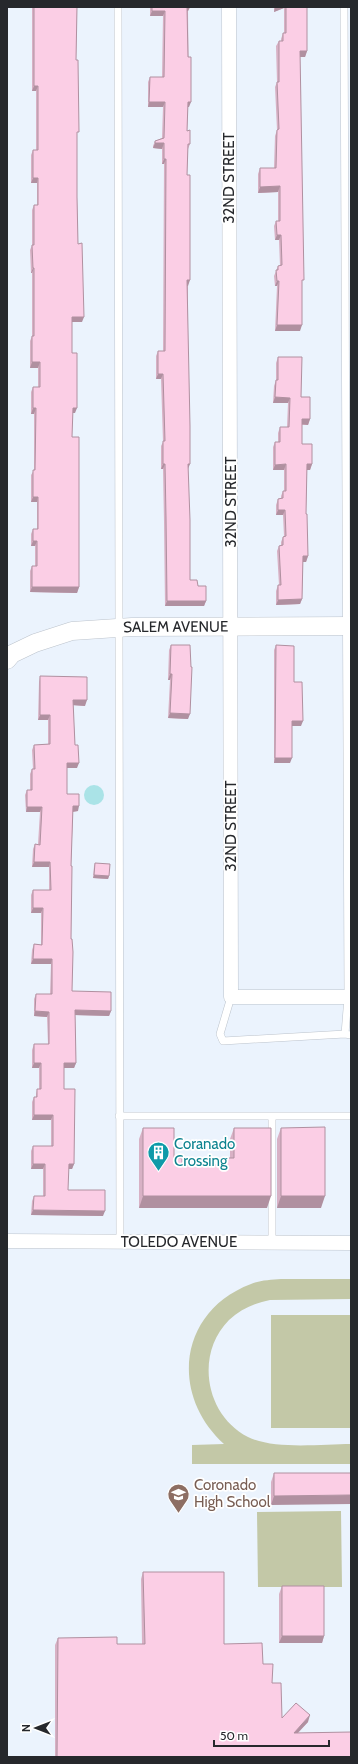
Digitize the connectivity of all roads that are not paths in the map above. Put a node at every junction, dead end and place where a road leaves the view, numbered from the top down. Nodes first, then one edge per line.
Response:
1 (118, 7) edge
2 (229, 7) edge
3 (344, 7) edge
4 (231, 626) junction
5 (348, 626) edge
6 (120, 627) junction
7 (7, 660) edge
8 (231, 996) junction
9 (349, 996) edge
10 (348, 1034) edge
11 (119, 1116) junction
12 (272, 1116) junction
13 (351, 1116) edge
14 (7, 1241) edge
15 (120, 1242) junction
16 (272, 1242) junction
17 (351, 1243) edge

1 - 6 lane
2 - 4 street, 32ND STREET
3 - 5 lane
4 - 5 street, SALEM AVENUE
4 - 6 street, SALEM AVENUE
4 - 8 street, 32ND STREET
5 - 9 lane
6 - 7 street, SALEM AVENUE
6 - 11 lane
8 - 9 street
8 - 10 lane
9 - 10 lane
11 - 12 lane
11 - 15 lane
12 - 13 lane
12 - 16 lane
14 - 15 street, TOLEDO AVENUE
15 - 16 street, TOLEDO AVENUE
16 - 17 street, TOLEDO AVENUE

